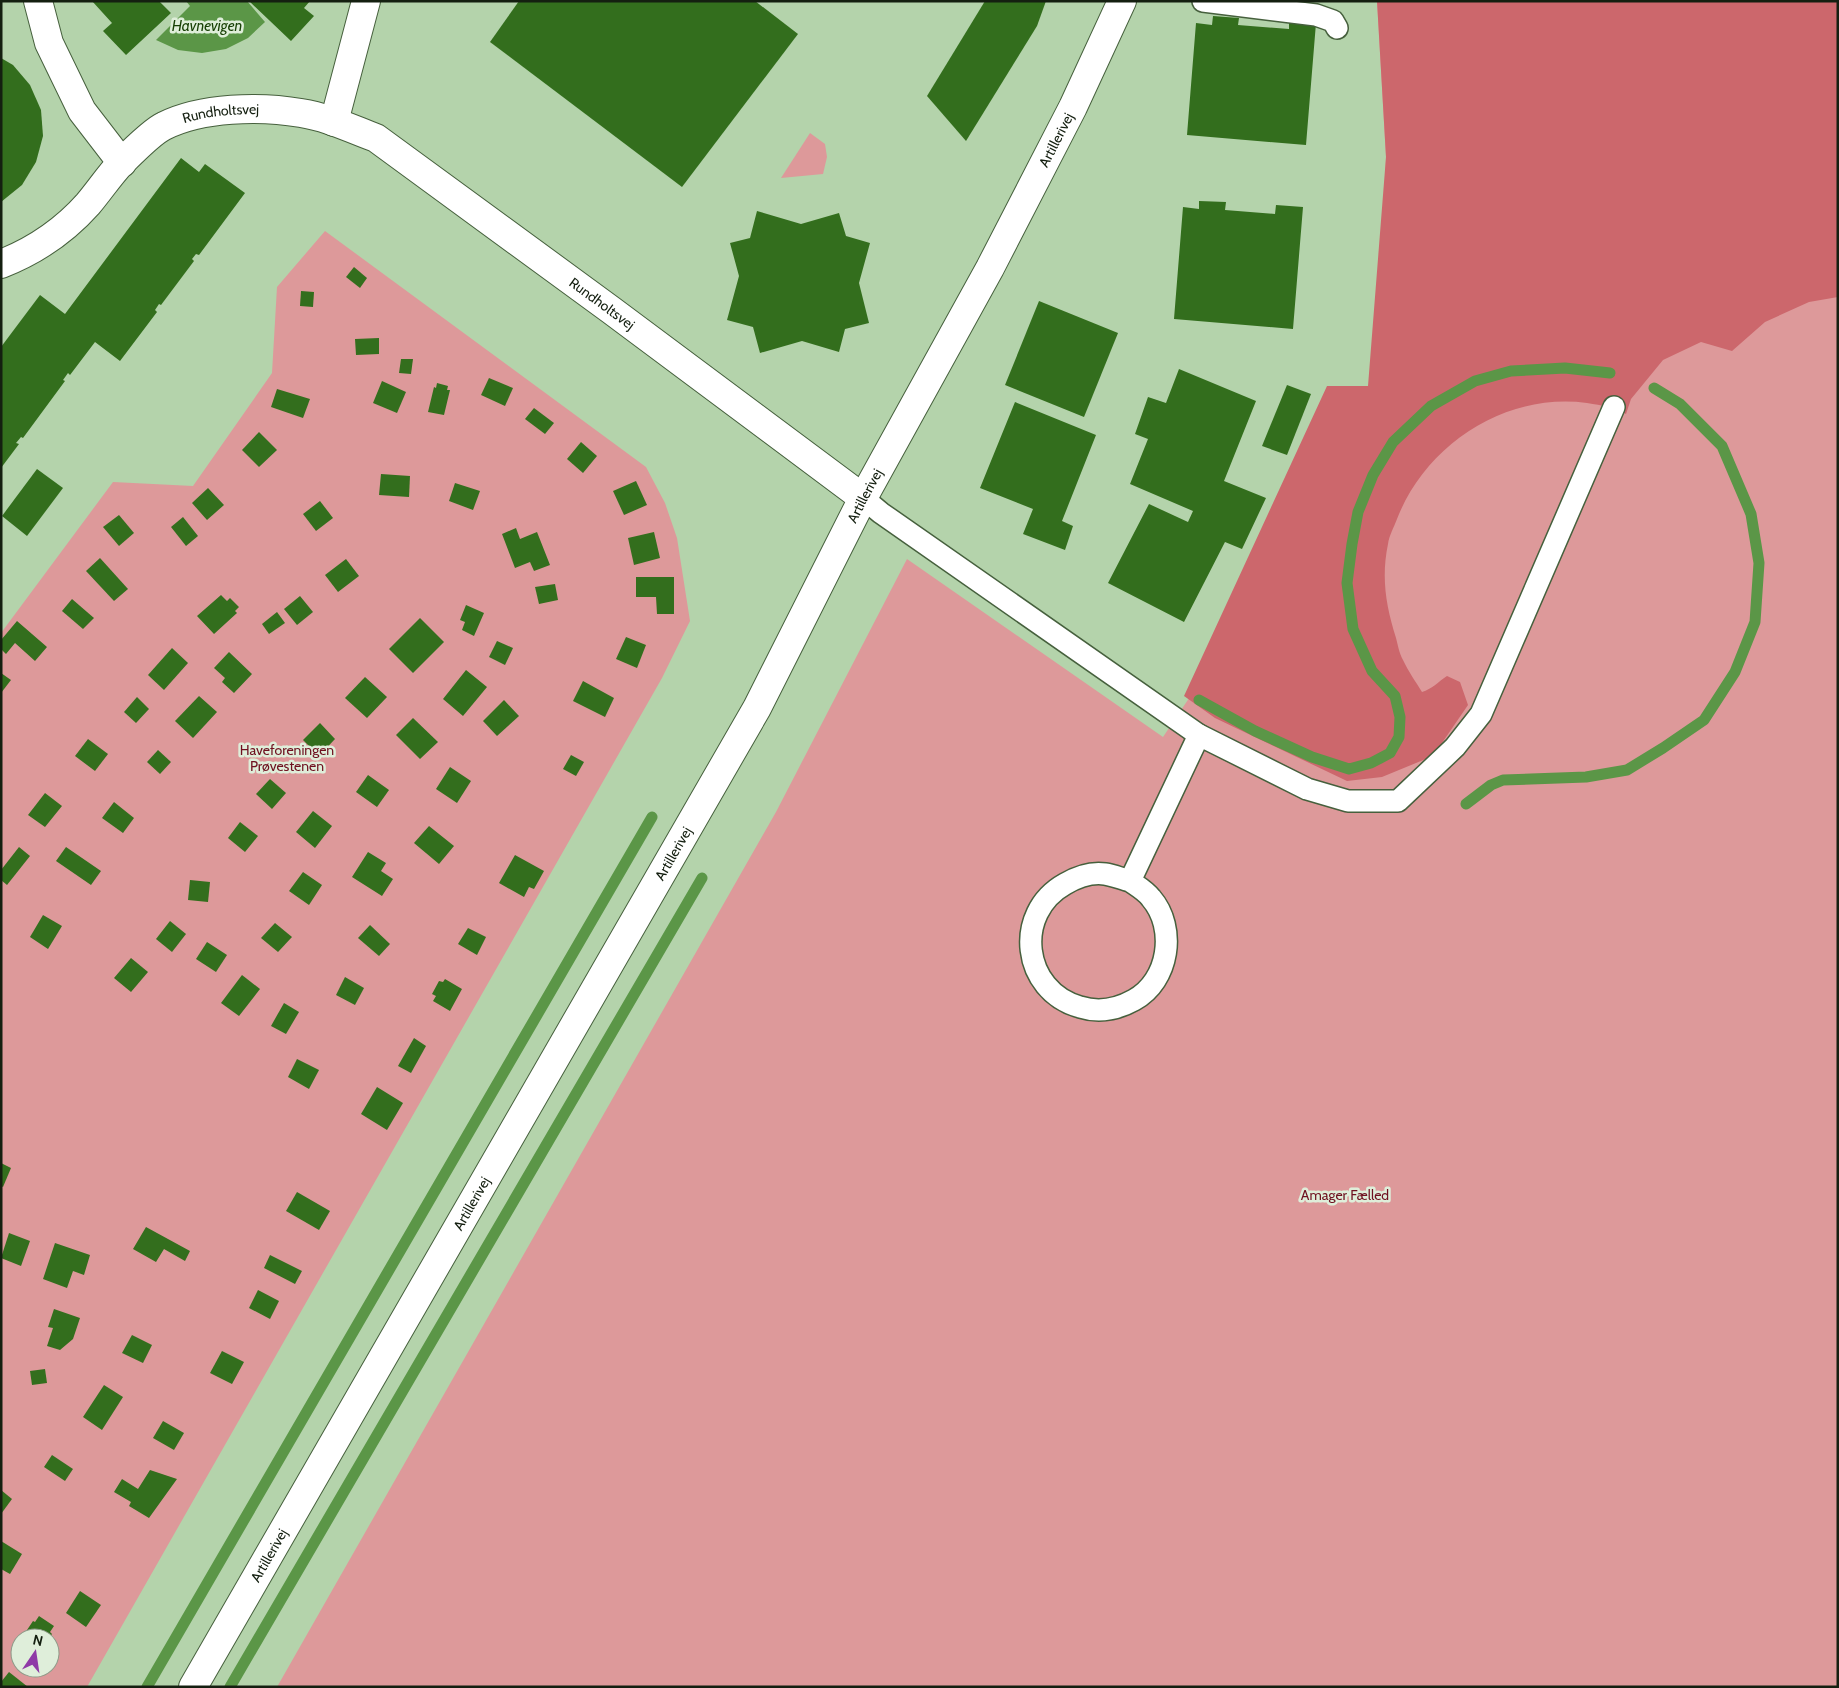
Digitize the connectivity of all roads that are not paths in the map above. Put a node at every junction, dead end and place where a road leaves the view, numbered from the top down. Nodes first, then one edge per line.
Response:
1 (38, 1) edge
2 (366, 1) edge
3 (1122, 1) edge
4 (1203, 1) edge
5 (1337, 28) dead end
6 (334, 122) junction
7 (122, 163) junction
8 (1, 264) edge
9 (1614, 407) dead end
10 (863, 498) junction
11 (1199, 735) junction
12 (1130, 881) junction
13 (193, 1687) edge

1 - 7 street
2 - 6 street
3 - 10 street, Artillerivej
4 - 5 lane
6 - 7 street, Rundholtsvej
6 - 10 street, Rundholtsvej
7 - 8 street, Rundholtsvej
9 - 11 lane
10 - 11 lane
10 - 13 street, Artillerivej
11 - 12 lane
12 - 12 lane

